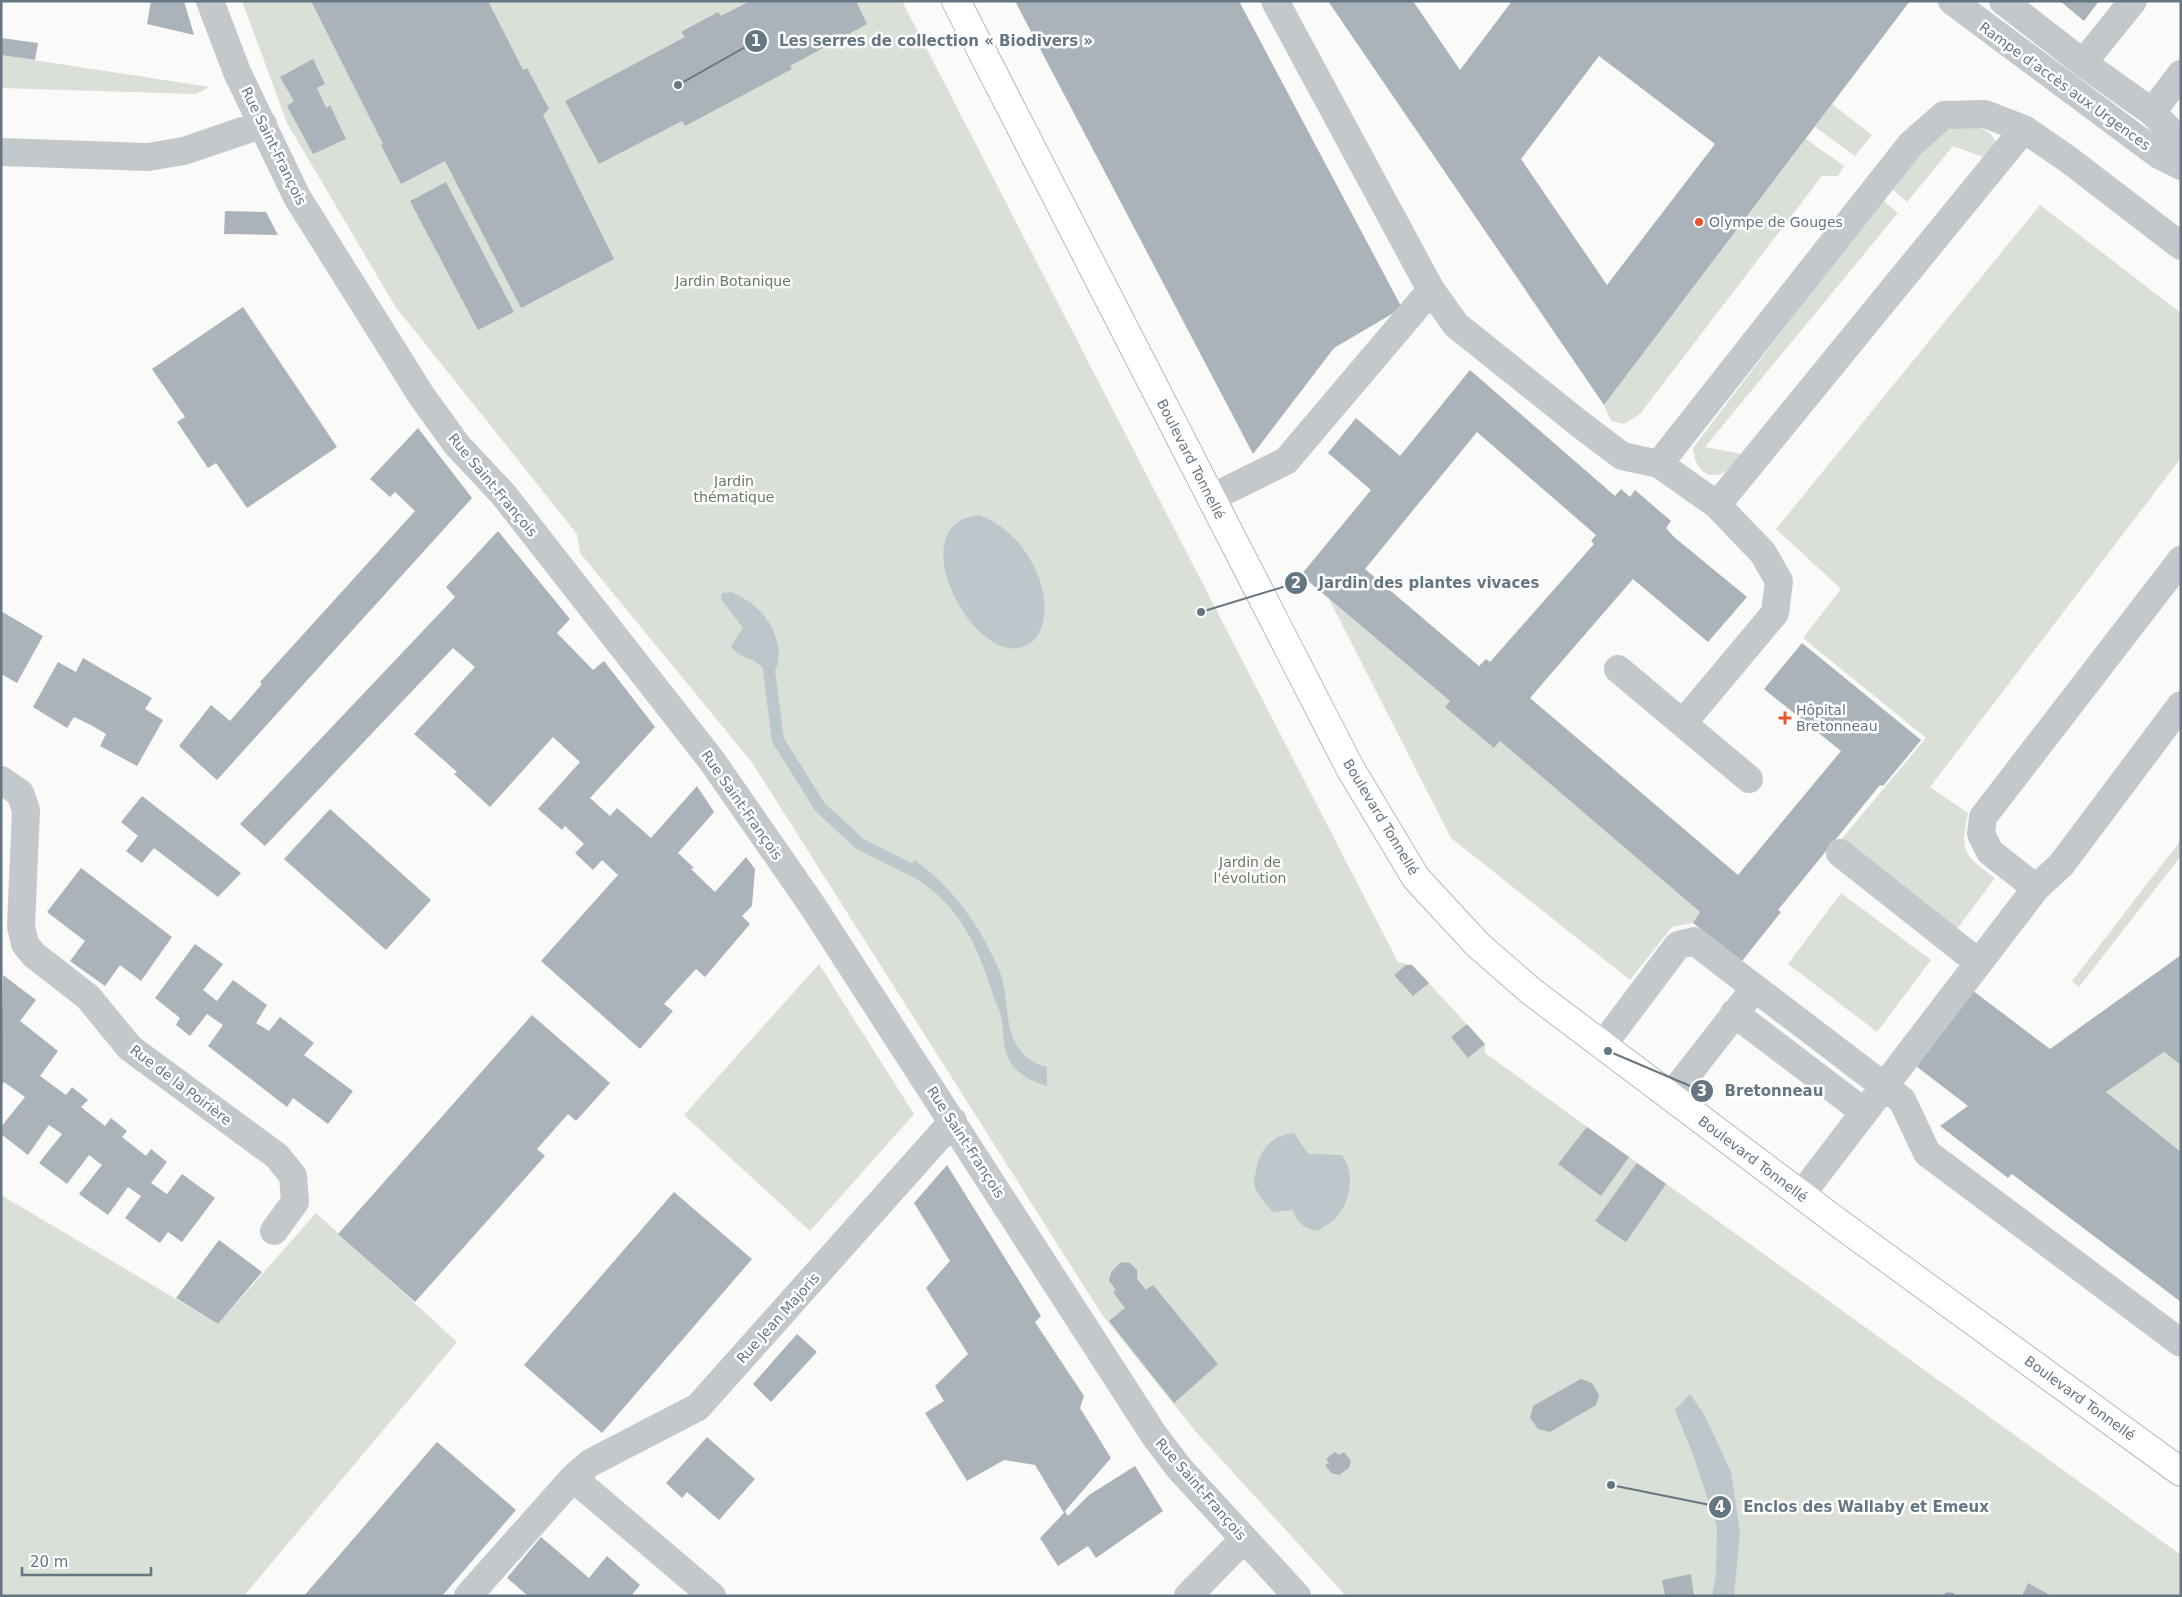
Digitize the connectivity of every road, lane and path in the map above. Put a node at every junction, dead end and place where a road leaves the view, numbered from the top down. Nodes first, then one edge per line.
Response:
1 (210, 1) edge
2 (956, 1) edge
3 (1275, 1) edge
4 (1952, 1) edge
5 (2003, 1) edge
6 (2133, 1) edge
7 (2083, 64) junction
8 (2181, 74) edge
9 (2152, 112) junction
10 (263, 124) junction
11 (2024, 129) junction
12 (2181, 142) edge
13 (1, 152) edge
14 (2181, 166) edge
15 (2181, 246) edge
16 (1431, 290) junction
17 (1659, 464) junction
18 (1211, 498) junction
19 (1717, 505) junction
20 (2181, 560) edge
21 (1618, 669) dead end
22 (2181, 706) edge
23 (1683, 723) junction
24 (1749, 779) dead end
25 (1, 780) edge
26 (1840, 853) dead end
27 (2036, 888) junction
28 (1979, 963) junction
29 (1755, 988) junction
30 (1734, 1013) junction
31 (1602, 1046) junction
32 (1884, 1087) junction
33 (1670, 1097) junction
34 (1864, 1112) junction
35 (953, 1121) junction
36 (1801, 1195) junction
37 (274, 1231) dead end
38 (2181, 1343) edge
39 (2181, 1472) edge
40 (573, 1478) junction
41 (1244, 1539) junction
42 (468, 1596) edge
43 (712, 1596) edge
44 (1188, 1596) edge
45 (1297, 1596) edge

1 - 10 street, Rue Saint-François
2 - 18 main road, Boulevard Tonnellé
3 - 16 street
4 - 14 street, Rampe d’accès aux Urgences
5 - 7 street
6 - 7 street
7 - 9 street
8 - 9 street
9 - 12 street
10 - 13 street
10 - 35 street, Rue Saint-François
11 - 15 street
11 - 17 street
11 - 19 street
16 - 17 street
16 - 18 street
17 - 19 street
18 - 31 main road, Boulevard Tonnellé
19 - 23 street
20 - 27 street
21 - 23 street
22 - 27 street
23 - 24 street
25 - 37 street, Rue de la Poirière
26 - 28 street
27 - 28 street
28 - 32 street
29 - 30 street
29 - 31 street
29 - 32 street
30 - 33 street
30 - 34 street
31 - 33 main road, Boulevard Tonnellé
32 - 34 street
32 - 38 street
33 - 36 main road, Boulevard Tonnellé
34 - 36 street
35 - 40 street, Rue Jean Majoris
35 - 41 street, Rue Saint-François
36 - 39 main road, Boulevard Tonnellé
40 - 42 street, Rue Jean Majoris
40 - 43 street
41 - 44 street
41 - 45 street, Rue Saint-François

